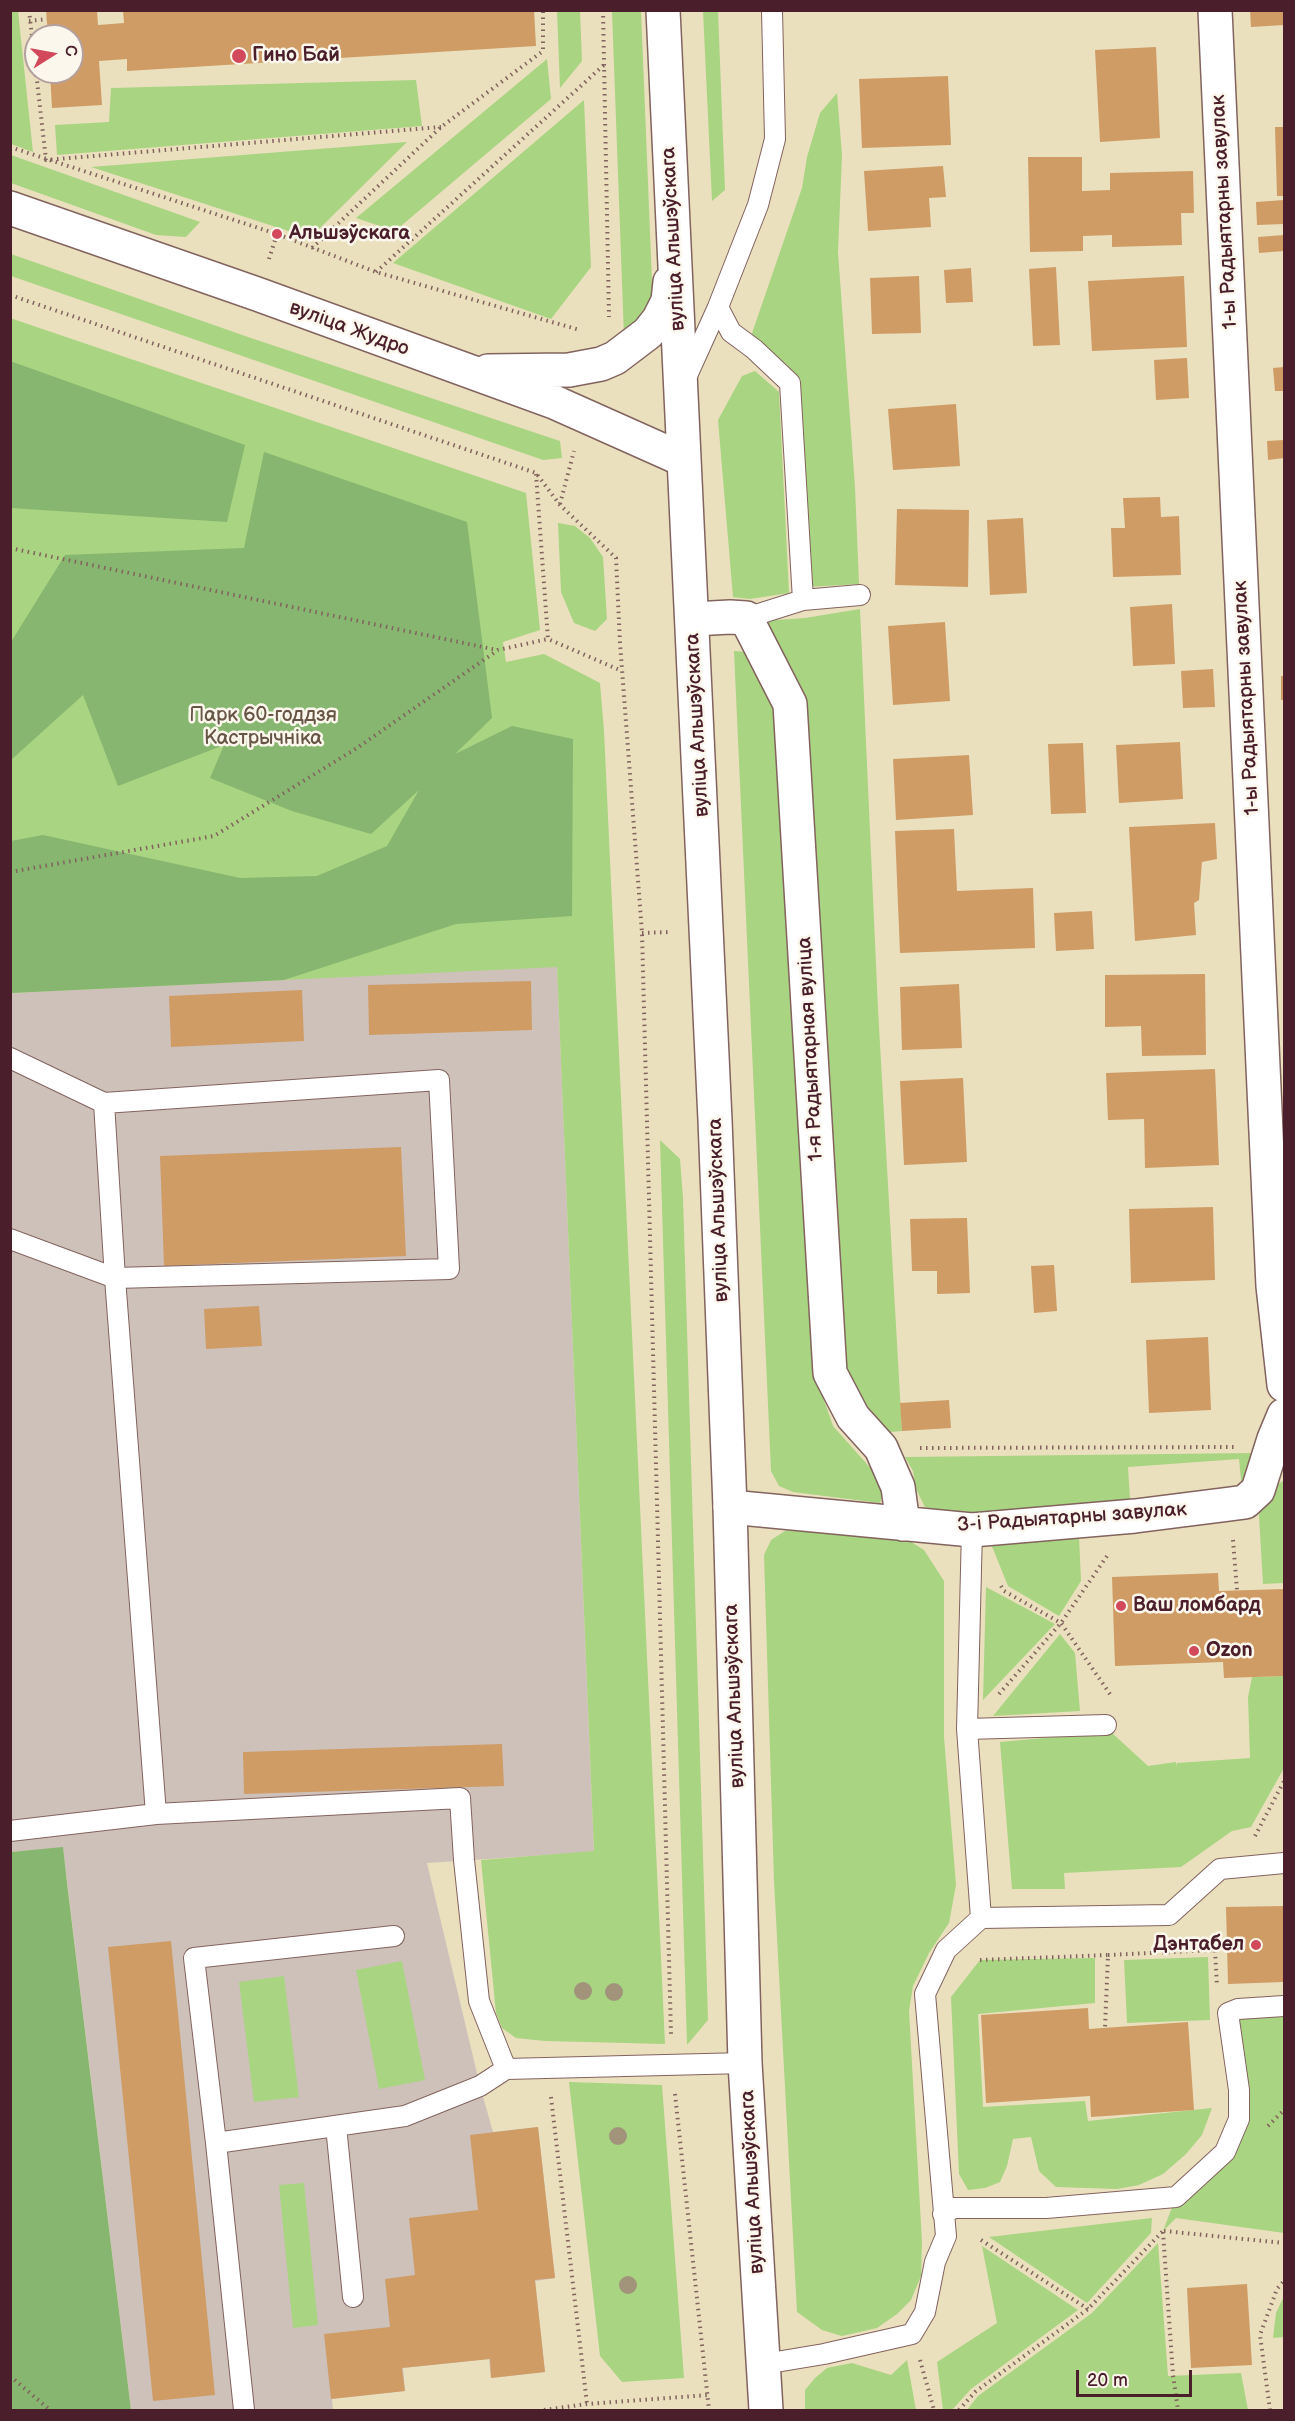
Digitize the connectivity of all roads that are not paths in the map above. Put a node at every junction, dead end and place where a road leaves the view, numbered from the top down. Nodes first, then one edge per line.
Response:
1 (663, 10) edge
2 (772, 10) edge
3 (1215, 10) edge
4 (10, 208) edge
5 (674, 245) junction
6 (718, 307) junction
7 (462, 371) junction
8 (682, 388) junction
9 (684, 460) junction
10 (860, 595) dead end
11 (802, 600) junction
12 (746, 618) junction
13 (693, 619) junction
14 (10, 1058) edge
15 (104, 1103) junction
16 (10, 1239) edge
17 (116, 1278) junction
18 (1284, 1385) edge
19 (1279, 1427) edge
20 (730, 1507) junction
21 (903, 1524) junction
22 (972, 1530) junction
23 (1106, 1725) dead end
24 (967, 1729) junction
25 (156, 1814) junction
26 (10, 1831) edge
27 (1284, 1863) edge
28 (981, 1918) junction
29 (394, 1936) dead end
30 (1284, 2006) edge
31 (746, 2063) junction
32 (506, 2069) junction
33 (336, 2126) junction
34 (216, 2143) junction
35 (943, 2214) junction
36 (353, 2297) dead end
37 (764, 2364) junction
38 (244, 2410) edge
39 (766, 2410) edge

1 - 5 main road, вуліца Альшэўскага
2 - 6 lane
3 - 18 main road, 1-ы Радыятарны завулак
4 - 7 main road, вуліца Жудро
5 - 7 main road
5 - 8 main road, вуліца Альшэўскага
6 - 8 lane
6 - 11 lane
7 - 9 main road, вуліца Жудро
8 - 9 main road, вуліца Альшэўскага
9 - 13 main road, вуліца Альшэўскага
10 - 11 lane
11 - 12 lane
12 - 13 main road
12 - 21 main road, 1-я Радыятарная вуліца
13 - 20 main road, вуліца Альшэўскага
14 - 15 lane
15 - 17 lane
15 - 17 lane
16 - 17 lane
17 - 25 lane
19 - 22 main road, 3-і Радыятарны завулак
20 - 21 main road, 3-і Радыятарны завулак
20 - 31 main road, вуліца Альшэўскага
21 - 22 main road, 3-і Радыятарны завулак
22 - 24 lane
23 - 24 lane
24 - 28 lane
25 - 26 lane
25 - 32 lane
27 - 28 lane
28 - 35 lane
29 - 34 lane
30 - 35 lane
31 - 32 lane
31 - 37 main road, вуліца Альшэўскага
32 - 33 lane
33 - 34 lane
33 - 36 lane
34 - 38 lane
35 - 37 lane
37 - 39 main road, вуліца Альшэўскага

